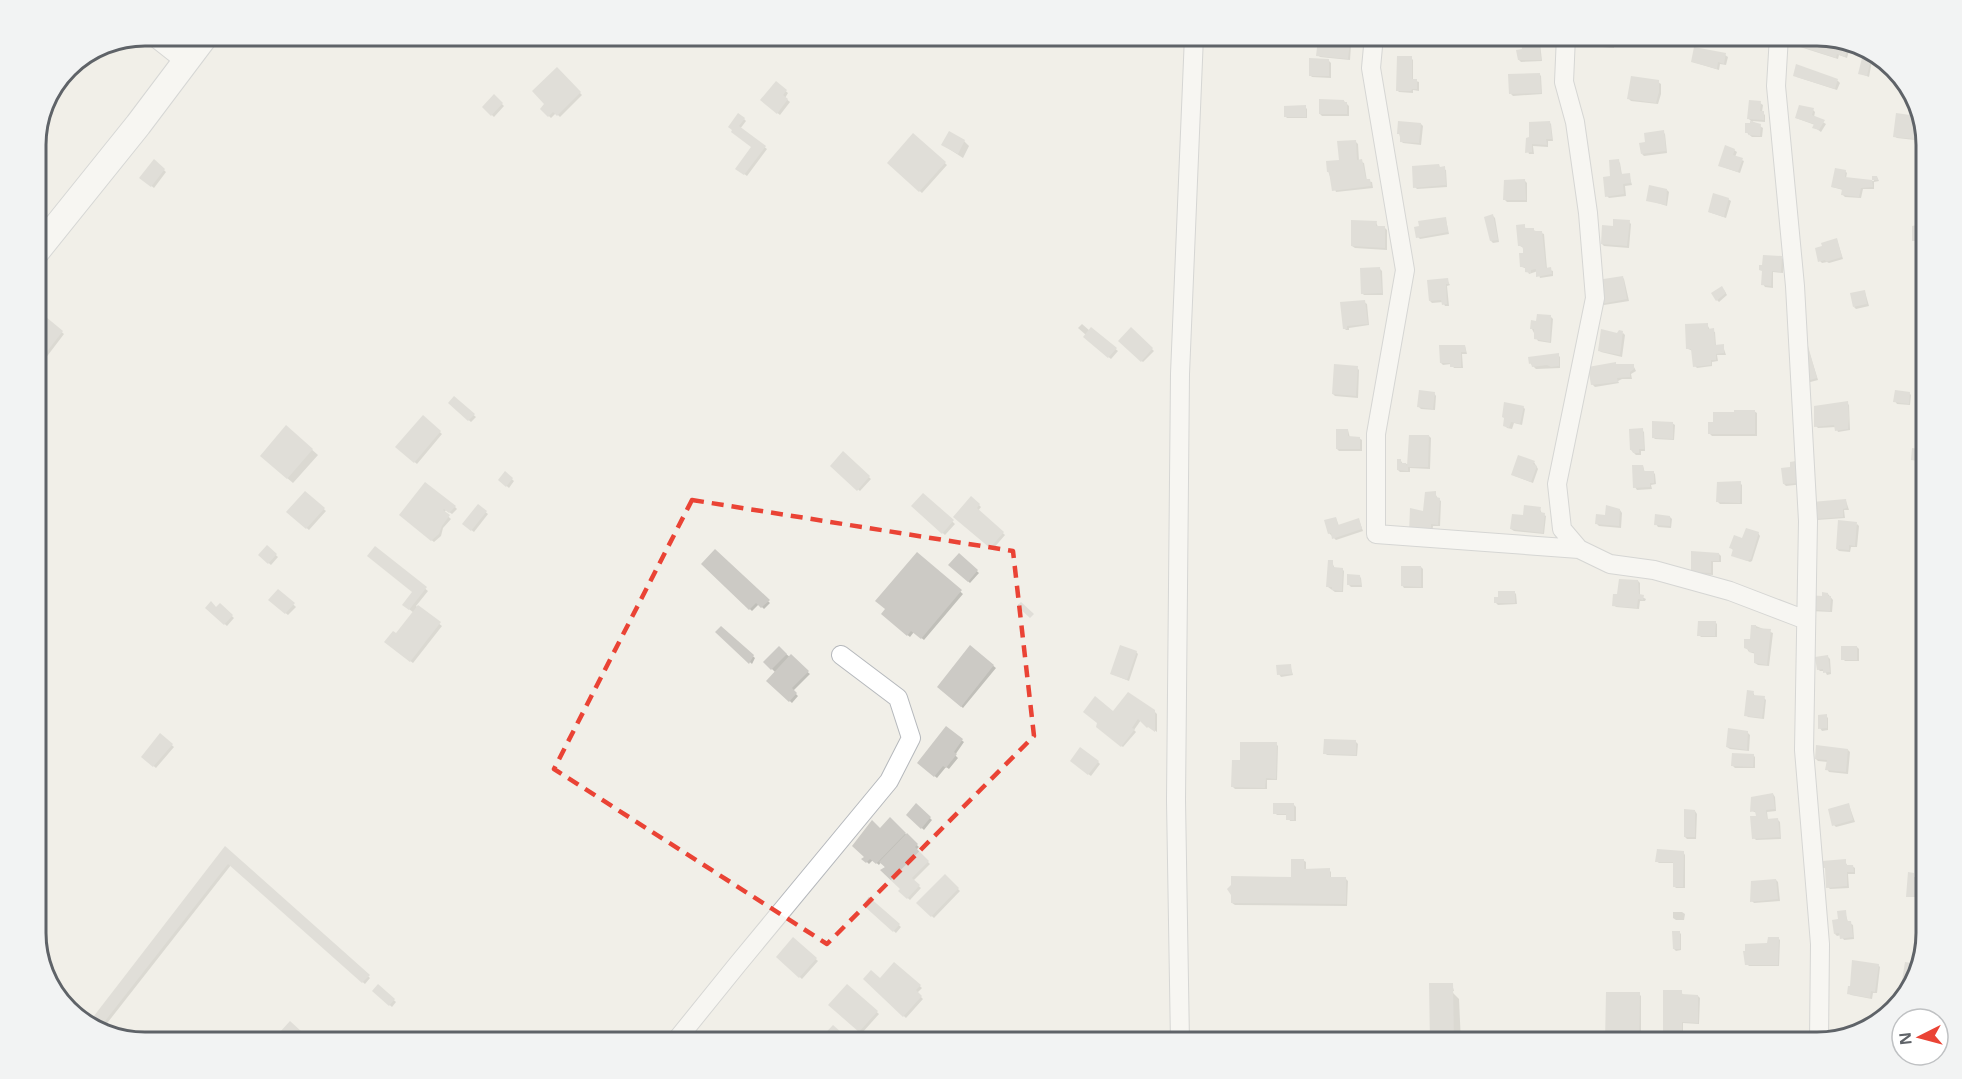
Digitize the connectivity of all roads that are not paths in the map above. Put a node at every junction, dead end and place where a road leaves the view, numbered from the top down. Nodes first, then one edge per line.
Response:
1 (166, 46) edge
2 (198, 46) edge
3 (1194, 46) edge
4 (1373, 46) edge
5 (1566, 46) edge
6 (1778, 46) edge
7 (186, 62) junction
8 (47, 238) edge
9 (1579, 549) junction
10 (1806, 620) junction
11 (841, 656) dead end
12 (683, 1032) edge
13 (1180, 1032) edge
14 (1819, 1032) edge

1 - 7 street
2 - 7 street
3 - 13 street
4 - 9 street
5 - 9 street
6 - 10 street
7 - 8 street
9 - 10 street
10 - 14 street
11 - 12 street

